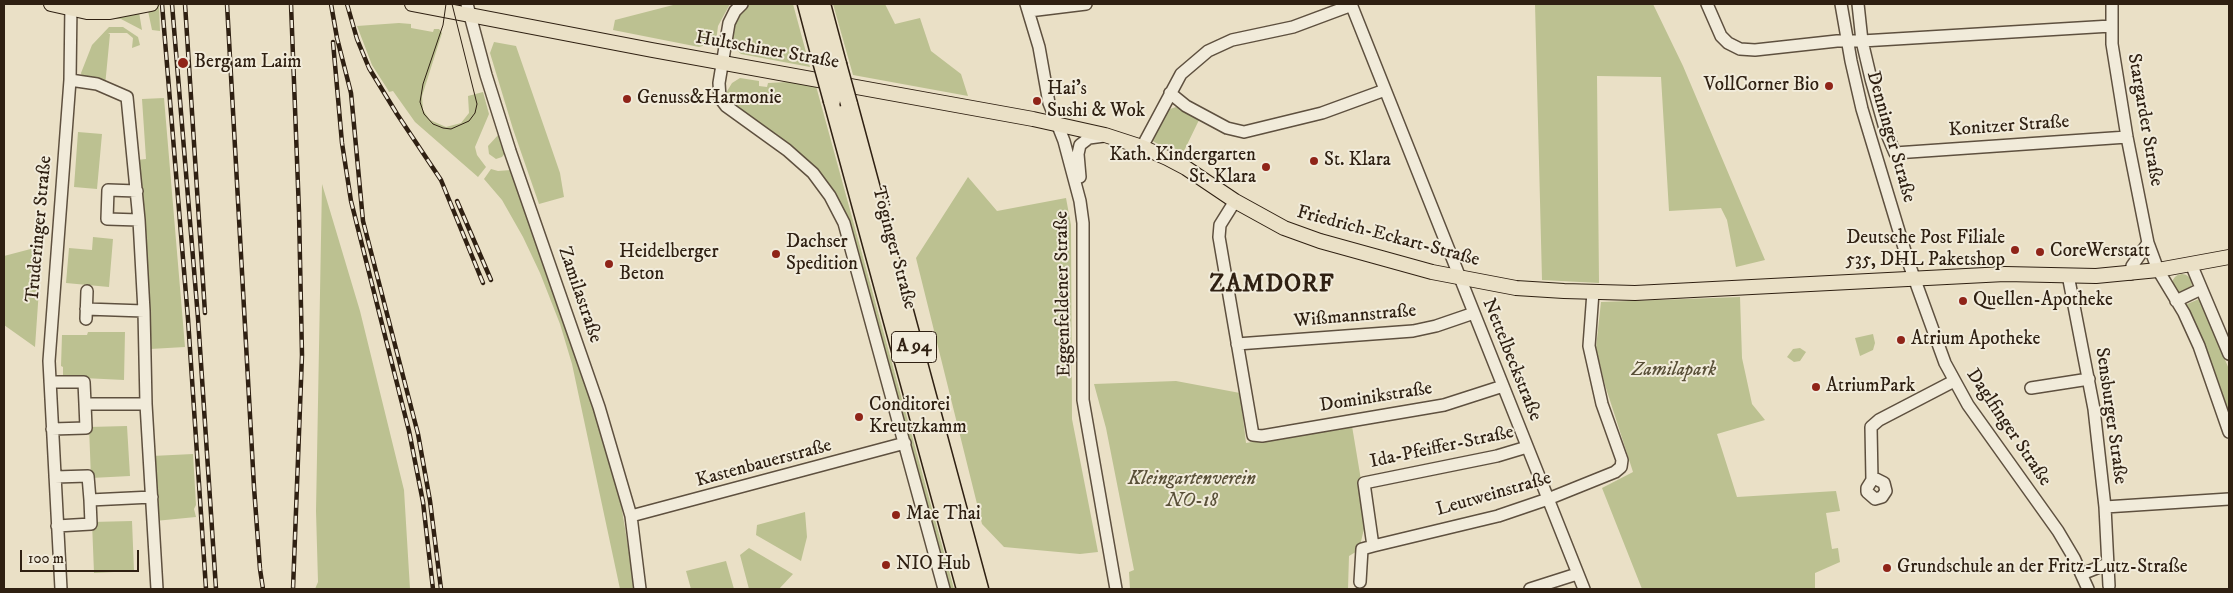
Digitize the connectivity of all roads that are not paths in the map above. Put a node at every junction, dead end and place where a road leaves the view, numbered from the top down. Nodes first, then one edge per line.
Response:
1 (51, 4) edge
2 (151, 4) edge
3 (412, 4) edge
4 (742, 4) edge
5 (806, 4) edge
6 (822, 4) edge
7 (1086, 4) edge
8 (1707, 4) edge
9 (1841, 4) edge
10 (1858, 4) edge
11 (2112, 4) edge
12 (1351, 5) edge
13 (71, 6) edge
14 (1028, 8) edge
15 (469, 9) edge
16 (2111, 26) junction
17 (1846, 40) junction
18 (1862, 41) junction
19 (722, 63) junction
20 (70, 80) junction
21 (1385, 90) junction
22 (1170, 92) junction
23 (1057, 124) junction
24 (1105, 136) junction
25 (2127, 137) junction
26 (1142, 147) junction
27 (1895, 153) joint
28 (137, 191) junction
29 (1080, 201) junction
30 (1235, 201) junction
31 (139, 220) junction
32 (2148, 243) junction
33 (2229, 256) edge
34 (2191, 264) junction
35 (2158, 270) junction
36 (2131, 274) junction
37 (2068, 275) junction
38 (1461, 279) junction
39 (1914, 279) junction
40 (2200, 289) junction
41 (87, 291) dead end
42 (1593, 292) junction
43 (2176, 301) junction
44 (144, 311) junction
45 (1474, 313) junction
46 (1237, 344) junction
47 (2229, 354) edge
48 (2089, 379) junction
49 (1954, 381) junction
50 (50, 382) junction
51 (1503, 386) junction
52 (2032, 388) dead end
53 (86, 404) junction
54 (146, 404) junction
55 (52, 429) junction
56 (2229, 432) edge
57 (905, 443) junction
58 (1527, 447) junction
59 (55, 477) junction
60 (1872, 480) dead end
61 (152, 497) junction
62 (2229, 499) edge
63 (90, 500) junction
64 (1548, 500) junction
65 (2105, 507) junction
66 (631, 516) junction
67 (57, 526) junction
68 (1373, 546) junction
69 (2107, 564) junction
70 (1578, 574) junction
71 (2082, 574) junction
72 (1360, 582) dead end
73 (2109, 586) dead end
74 (61, 589) edge
75 (157, 589) edge
76 (640, 589) edge
77 (944, 589) edge
78 (965, 589) edge
79 (980, 589) edge
80 (1116, 589) edge
81 (1530, 589) edge
82 (1584, 589) edge
83 (2088, 589) edge

1 - 13 main road
2 - 13 main road
3 - 15 main road
4 - 19 street
5 - 78 highway, Töginger Straße / A 94, bridge
6 - 79 highway, Töginger Straße / A 94, bridge
7 - 14 street
8 - 17 street
9 - 17 street, Denninger Straße
10 - 18 street, Denninger Straße
11 - 16 street, Stargarder Straße
12 - 21 street, Nettelbeckstraße
12 - 22 street
13 - 20 street, Truderinger Straße
14 - 23 street, Eggenfeldener Straße
15 - 19 main road, Hultschiner Straße
15 - 66 street, Zamilastraße
16 - 18 street
16 - 25 street, Stargarder Straße
17 - 18 street
17 - 39 street, Denninger Straße
18 - 27 street, Denninger Straße
19 - 23 main road, Hultschiner Straße
19 - 57 street
20 - 28 street
20 - 50 street, Truderinger Straße
21 - 22 street
21 - 38 street, Nettelbeckstraße
22 - 26 street
23 - 24 main road, Friedrich-Eckart-Straße
23 - 29 street, Eggenfeldener Straße
24 - 26 main road, Friedrich-Eckart-Straße
24 - 29 street
25 - 27 street, Konitzer Straße
25 - 32 street, Stargarder Straße
26 - 30 main road, Friedrich-Eckart-Straße
28 - 31 street
28 - 31 street
29 - 80 street, Eggenfeldener Straße
30 - 38 main road, Friedrich-Eckart-Straße
30 - 46 street
31 - 44 street
32 - 35 street, Stargarder Straße
32 - 36 street
33 - 34 main road, Friedrich-Eckart-Straße
34 - 35 main road, Friedrich-Eckart-Straße
34 - 40 street
35 - 36 main road, Friedrich-Eckart-Straße
35 - 43 street, Stargarder Straße
36 - 37 main road, Friedrich-Eckart-Straße
37 - 39 main road, Friedrich-Eckart-Straße
37 - 48 street, Sensburger Straße
38 - 42 main road, Friedrich-Eckart-Straße
38 - 45 street, Nettelbeckstraße
39 - 42 main road, Friedrich-Eckart-Straße
39 - 49 street, Daglfinger Straße
40 - 43 street
40 - 47 street
41 - 44 street
42 - 64 street, Leutweinstraße
43 - 56 street, Stargarder Straße
44 - 54 street
45 - 46 street, Wißmannstraße
45 - 51 street, Nettelbeckstraße
46 - 51 street, Dominikstraße
48 - 52 street
48 - 65 street, Sensburger Straße
49 - 60 street
49 - 71 street, Daglfinger Straße
50 - 53 street
50 - 55 street, Truderinger Straße
51 - 58 street, Nettelbeckstraße
53 - 54 street
53 - 55 street
54 - 61 street
55 - 59 street, Truderinger Straße
57 - 66 street, Kastenbauerstraße
57 - 77 street
58 - 64 street, Nettelbeckstraße
58 - 68 street, Ida-Pfeiffer-Straße
59 - 63 street
59 - 67 street, Truderinger Straße
61 - 63 street
61 - 75 street
62 - 65 street
63 - 67 street
64 - 68 street, Leutweinstraße
64 - 70 street, Nettelbeckstraße
65 - 69 street, Sensburger Straße
66 - 76 street, Zamilastraße
67 - 74 street, Truderinger Straße
68 - 72 street
69 - 71 street
69 - 73 street, Sensburger Straße
70 - 81 street
70 - 82 street, Nettelbeckstraße
71 - 83 street, Daglfinger Straße

